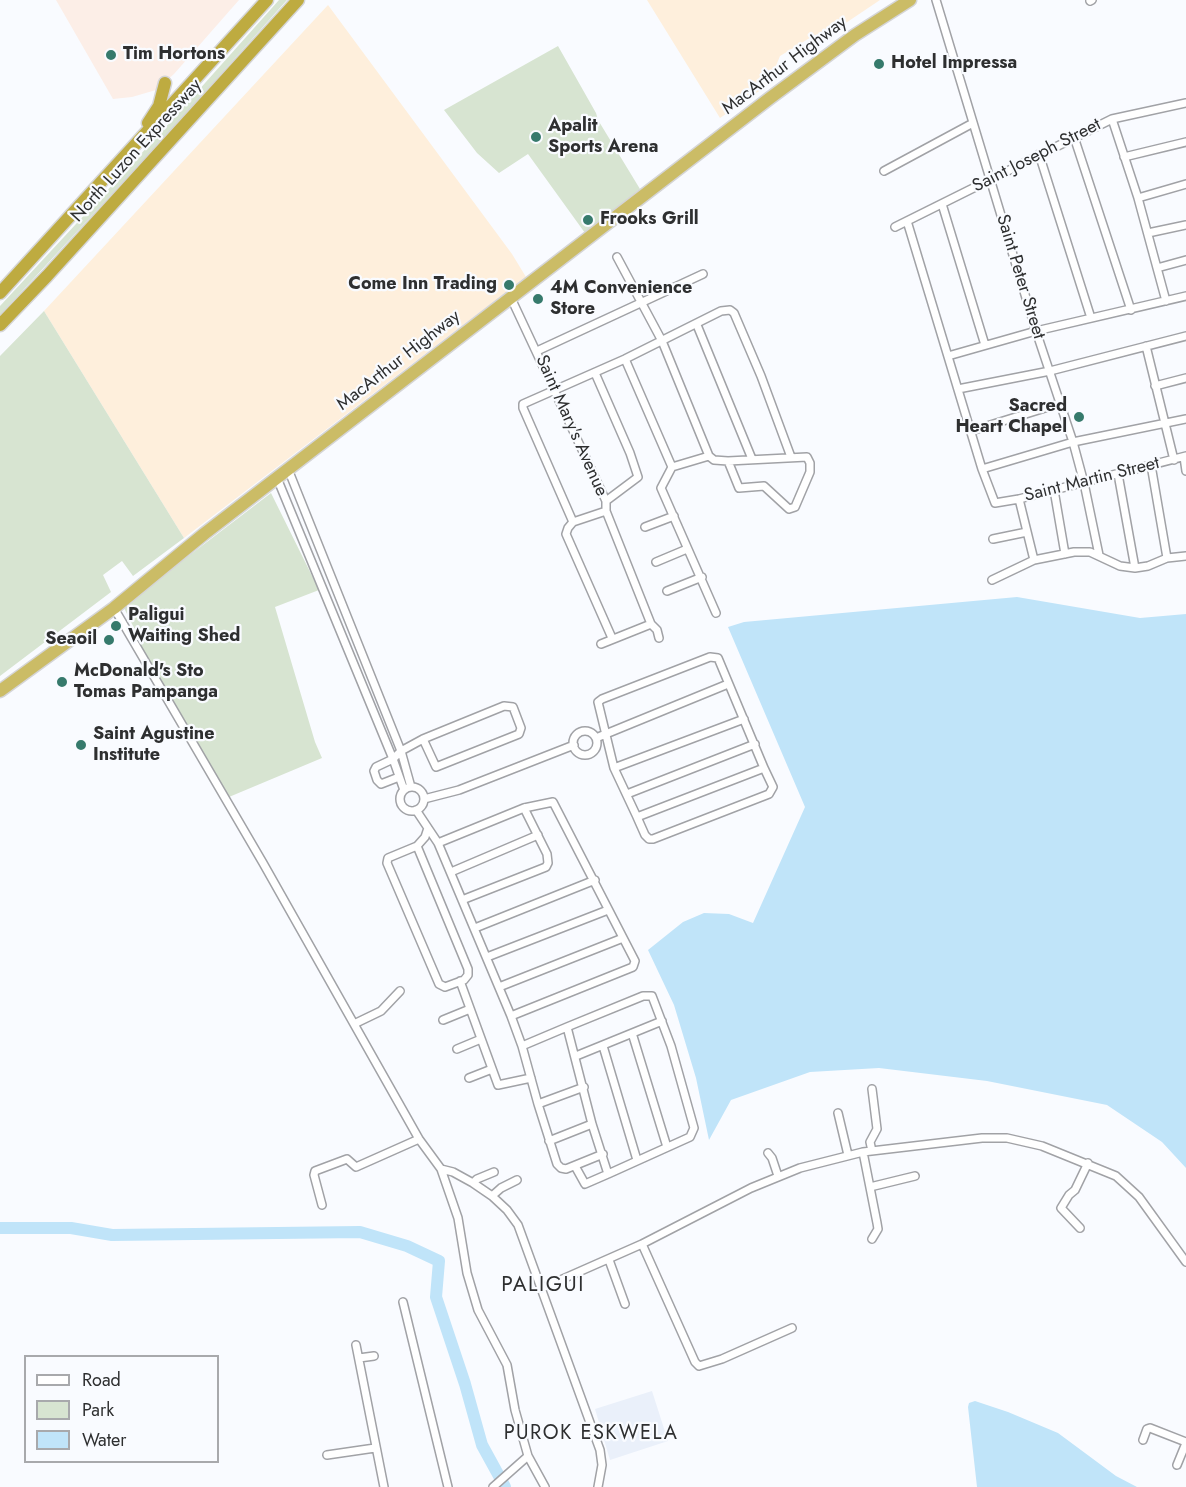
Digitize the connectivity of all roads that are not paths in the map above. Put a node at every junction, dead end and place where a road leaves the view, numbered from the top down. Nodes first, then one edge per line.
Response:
1 (267, 0) edge
2 (298, 0) edge
3 (910, 0) edge
4 (936, 0) edge
5 (165, 83) dead end
6 (1186, 103) edge
7 (1112, 119) junction
8 (973, 123) junction
9 (1074, 137) junction
10 (1186, 142) edge
11 (1039, 154) junction
12 (126, 156) junction
13 (1125, 157) junction
14 (884, 171) dead end
15 (991, 180) junction
16 (1186, 184) edge
17 (1138, 198) junction
18 (942, 204) junction
19 (907, 221) junction
20 (1186, 225) edge
21 (895, 227) dead end
22 (1148, 233) junction
23 (617, 257) dead end
24 (1186, 260) edge
25 (1157, 268) junction
26 (703, 274) dead end
27 (0, 293) edge
28 (1186, 296) edge
29 (511, 298) junction
30 (1166, 301) junction
31 (642, 303) junction
32 (1131, 310) junction
33 (1091, 318) junction
34 (697, 324) junction
35 (0, 325) edge
36 (1036, 331) junction
37 (1186, 336) edge
38 (662, 341) junction
39 (986, 345) junction
40 (1146, 346) junction
41 (537, 351) junction
42 (948, 356) junction
43 (625, 359) junction
44 (1050, 371) junction
45 (595, 373) junction
46 (1186, 378) edge
47 (1155, 386) junction
48 (958, 389) junction
49 (555, 390) junction
50 (1061, 403) junction
51 (1186, 419) edge
52 (1165, 424) junction
53 (970, 431) junction
54 (1073, 442) junction
55 (709, 456) junction
56 (791, 457) junction
57 (1185, 457) edge
58 (752, 459) junction
59 (1174, 460) junction
60 (728, 461) junction
61 (1151, 465) junction
62 (672, 466) junction
63 (288, 469) junction
64 (982, 469) junction
65 (1186, 471) edge
66 (1118, 474) junction
67 (277, 478) junction
68 (1084, 483) junction
69 (1054, 490) junction
70 (297, 491) junction
71 (286, 497) junction
72 (1019, 499) junction
73 (606, 501) junction
74 (606, 511) junction
75 (674, 516) junction
76 (573, 522) junction
77 (645, 527) dead end
78 (312, 528) junction
79 (1026, 532) junction
80 (301, 534) junction
81 (993, 540) dead end
82 (687, 549) junction
83 (1065, 554) junction
84 (1099, 555) junction
85 (1186, 556) edge
86 (1167, 558) junction
87 (1034, 560) junction
88 (656, 562) dead end
89 (1135, 568) junction
90 (702, 577) junction
91 (992, 580) dead end
92 (668, 591) dead end
93 (114, 608) junction
94 (716, 613) dead end
95 (348, 619) junction
96 (338, 623) junction
97 (651, 624) junction
98 (612, 638) junction
99 (659, 638) dead end
100 (601, 644) dead end
101 (728, 684) junction
102 (0, 691) edge
103 (744, 719) junction
104 (606, 734) junction
105 (596, 738) junction
106 (423, 740) junction
107 (755, 744) junction
108 (574, 745) junction
109 (401, 751) junction
110 (393, 759) junction
111 (614, 768) junction
112 (764, 768) junction
113 (399, 777) junction
114 (408, 788) junction
115 (627, 794) junction
116 (423, 799) junction
117 (524, 808) junction
118 (416, 810) junction
119 (637, 817) junction
120 (428, 828) junction
121 (538, 835) junction
122 (438, 843) junction
123 (417, 846) junction
124 (450, 872) junction
125 (595, 880) junction
126 (462, 900) junction
127 (608, 910) junction
128 (475, 928) junction
129 (623, 938) junction
130 (487, 957) junction
131 (460, 981) junction
132 (499, 987) junction
133 (400, 991) dead end
134 (470, 1009) junction
135 (511, 1016) junction
136 (444, 1020) dead end
137 (662, 1021) junction
138 (354, 1024) junction
139 (567, 1027) junction
140 (633, 1034) junction
141 (481, 1039) junction
142 (522, 1046) junction
143 (603, 1046) junction
144 (457, 1048) dead end
145 (576, 1056) junction
146 (492, 1069) junction
147 (469, 1078) dead end
148 (531, 1078) junction
149 (584, 1087) junction
150 (872, 1089) dead end
151 (538, 1104) junction
152 (838, 1113) dead end
153 (592, 1124) junction
154 (419, 1139) junction
155 (549, 1141) junction
156 (667, 1147) junction
157 (872, 1151) junction
158 (863, 1152) junction
159 (768, 1153) dead end
160 (603, 1154) junction
161 (848, 1155) junction
162 (637, 1160) junction
163 (1088, 1163) junction
164 (575, 1166) junction
165 (441, 1169) junction
166 (494, 1172) dead end
167 (608, 1174) junction
168 (778, 1176) junction
169 (915, 1176) dead end
170 (516, 1180) dead end
171 (473, 1183) junction
172 (870, 1187) junction
173 (492, 1196) junction
174 (322, 1205) dead end
175 (1080, 1228) dead end
176 (872, 1239) dead end
177 (642, 1244) junction
178 (609, 1260) junction
179 (1186, 1262) edge
180 (540, 1289) junction
181 (403, 1302) dead end
182 (625, 1304) dead end
183 (792, 1328) dead end
184 (356, 1345) dead end
185 (374, 1356) dead end
186 (359, 1358) junction
187 (1143, 1440) dead end
188 (1186, 1442) edge
189 (375, 1448) junction
190 (327, 1455) dead end
191 (528, 1456) junction
192 (1177, 1465) dead end
193 (496, 1485) edge
194 (384, 1487) edge
195 (448, 1487) edge
196 (545, 1487) edge
197 (598, 1487) edge

1 - 12 highway, North Luzon Expressway
2 - 35 highway, North Luzon Expressway
3 - 29 highway, MacArthur Highway
4 - 8 street, Saint Peter Street
5 - 12 highway
6 - 7 street, Saint Joseph Street
7 - 9 street, Saint Joseph Street
7 - 13 street
8 - 14 street
8 - 15 street, Saint Peter Street
9 - 11 street, Saint Joseph Street
9 - 32 street
10 - 13 street
11 - 15 street, Saint Joseph Street
11 - 33 street
12 - 27 highway, North Luzon Expressway
13 - 17 street
15 - 18 street, Saint Joseph Street
15 - 36 street, Saint Peter Street
16 - 17 street
17 - 22 street
18 - 19 street, Saint Joseph Street
18 - 39 street
19 - 21 street, Saint Joseph Street
19 - 42 street
20 - 22 street
22 - 25 street
23 - 31 street
24 - 25 street
25 - 30 street
26 - 31 street
28 - 30 street
29 - 41 street, Saint Mary's Avenue
29 - 63 highway, MacArthur Highway
30 - 32 street
31 - 38 street
31 - 41 street
32 - 33 street
33 - 36 street
34 - 38 street
34 - 56 street
34 - 58 street
36 - 39 street
36 - 44 street, Saint Peter Street
37 - 40 street
38 - 43 street
38 - 55 street
39 - 42 street
40 - 44 street
40 - 47 street
41 - 49 street, Saint Mary's Avenue
42 - 48 street
43 - 45 street
43 - 62 street
44 - 48 street
44 - 50 street, Saint Peter Street
45 - 49 street
45 - 73 street
46 - 47 street
47 - 52 street
48 - 53 street
49 - 73 street, Saint Mary's Avenue
49 - 76 street
50 - 53 street
50 - 54 street, Saint Peter Street
51 - 52 street
52 - 54 street
52 - 59 street
53 - 64 street
54 - 64 street
54 - 68 street, Saint Peter Street
55 - 60 street
55 - 62 street
56 - 58 street
56 - 60 street
57 - 59 street, Saint Martin Street
57 - 65 street
58 - 60 street
59 - 61 street, Saint Martin Street
61 - 66 street, Saint Martin Street
61 - 86 street
62 - 75 street
63 - 67 highway, MacArthur Highway
63 - 70 street
64 - 72 street, Saint Martin Street
66 - 68 street, Saint Martin Street
66 - 89 street
67 - 71 street
67 - 93 highway, MacArthur Highway
68 - 69 street, Saint Martin Street
68 - 84 street, Saint Peter Street
69 - 72 street, Saint Martin Street
69 - 83 street
70 - 71 street
70 - 78 street
71 - 80 street
72 - 79 street
73 - 74 street, Saint Mary's Avenue
74 - 76 street
74 - 97 street, Saint Mary's Avenue
75 - 77 street
75 - 82 street
76 - 98 street
78 - 80 street
78 - 95 street
79 - 81 street
79 - 87 street
80 - 96 street
82 - 88 street
82 - 90 street
83 - 84 street
83 - 87 street
84 - 89 street
85 - 86 street
86 - 89 street
87 - 91 street
90 - 92 street
90 - 94 street
93 - 102 highway, MacArthur Highway
93 - 138 street
95 - 96 street
95 - 109 street
96 - 110 street
97 - 98 street
97 - 99 street, Saint Mary's Avenue
98 - 100 street
101 - 103 street
101 - 104 street
101 - 104 street
103 - 107 street
103 - 111 street
104 - 105 street
104 - 111 street
105 - 108 street
105 - 108 street
106 - 106 street
106 - 109 street
107 - 112 street
107 - 115 street
108 - 116 street
109 - 110 street
109 - 114 street
110 - 113 street
110 - 113 street
111 - 115 street
112 - 119 street
112 - 119 street
113 - 114 street
114 - 116 street
114 - 118 street
115 - 119 street
116 - 118 street
117 - 121 street
117 - 122 street
117 - 125 street
118 - 120 street
120 - 122 street
120 - 123 street
121 - 124 street
121 - 126 street
122 - 124 street
123 - 131 street
123 - 131 street
124 - 126 street
125 - 127 street
125 - 128 street
126 - 128 street
127 - 129 street
127 - 130 street
128 - 130 street
129 - 132 street
129 - 135 street
130 - 132 street
131 - 134 street
132 - 135 street
133 - 138 street
134 - 136 street
134 - 141 street
135 - 142 street
137 - 139 street
137 - 140 street
137 - 156 street
138 - 154 street
139 - 142 street
139 - 145 street
140 - 143 street
140 - 156 street
141 - 144 street
141 - 146 street
142 - 148 street
143 - 145 street
143 - 162 street
145 - 149 street
146 - 147 street
146 - 148 street
148 - 151 street
149 - 151 street
149 - 153 street
150 - 157 street
151 - 155 street
152 - 161 street
153 - 155 street
153 - 160 street
154 - 165 street
154 - 174 street
155 - 164 street
156 - 162 street
157 - 158 street
157 - 163 street
158 - 161 street
158 - 172 street
159 - 168 street
160 - 164 street
160 - 167 street
161 - 168 street
162 - 167 street
163 - 175 street
163 - 179 street
164 - 167 street
165 - 171 street
165 - 191 street
166 - 171 street
168 - 177 street
169 - 172 street
170 - 173 street
171 - 173 street
172 - 176 street
173 - 180 street
177 - 178 street
177 - 183 street
178 - 180 street
178 - 182 street
180 - 197 street
181 - 195 street
184 - 186 street
185 - 186 street
186 - 189 street
187 - 188 street
188 - 192 street
189 - 190 street
189 - 194 street
191 - 193 street
191 - 196 street

